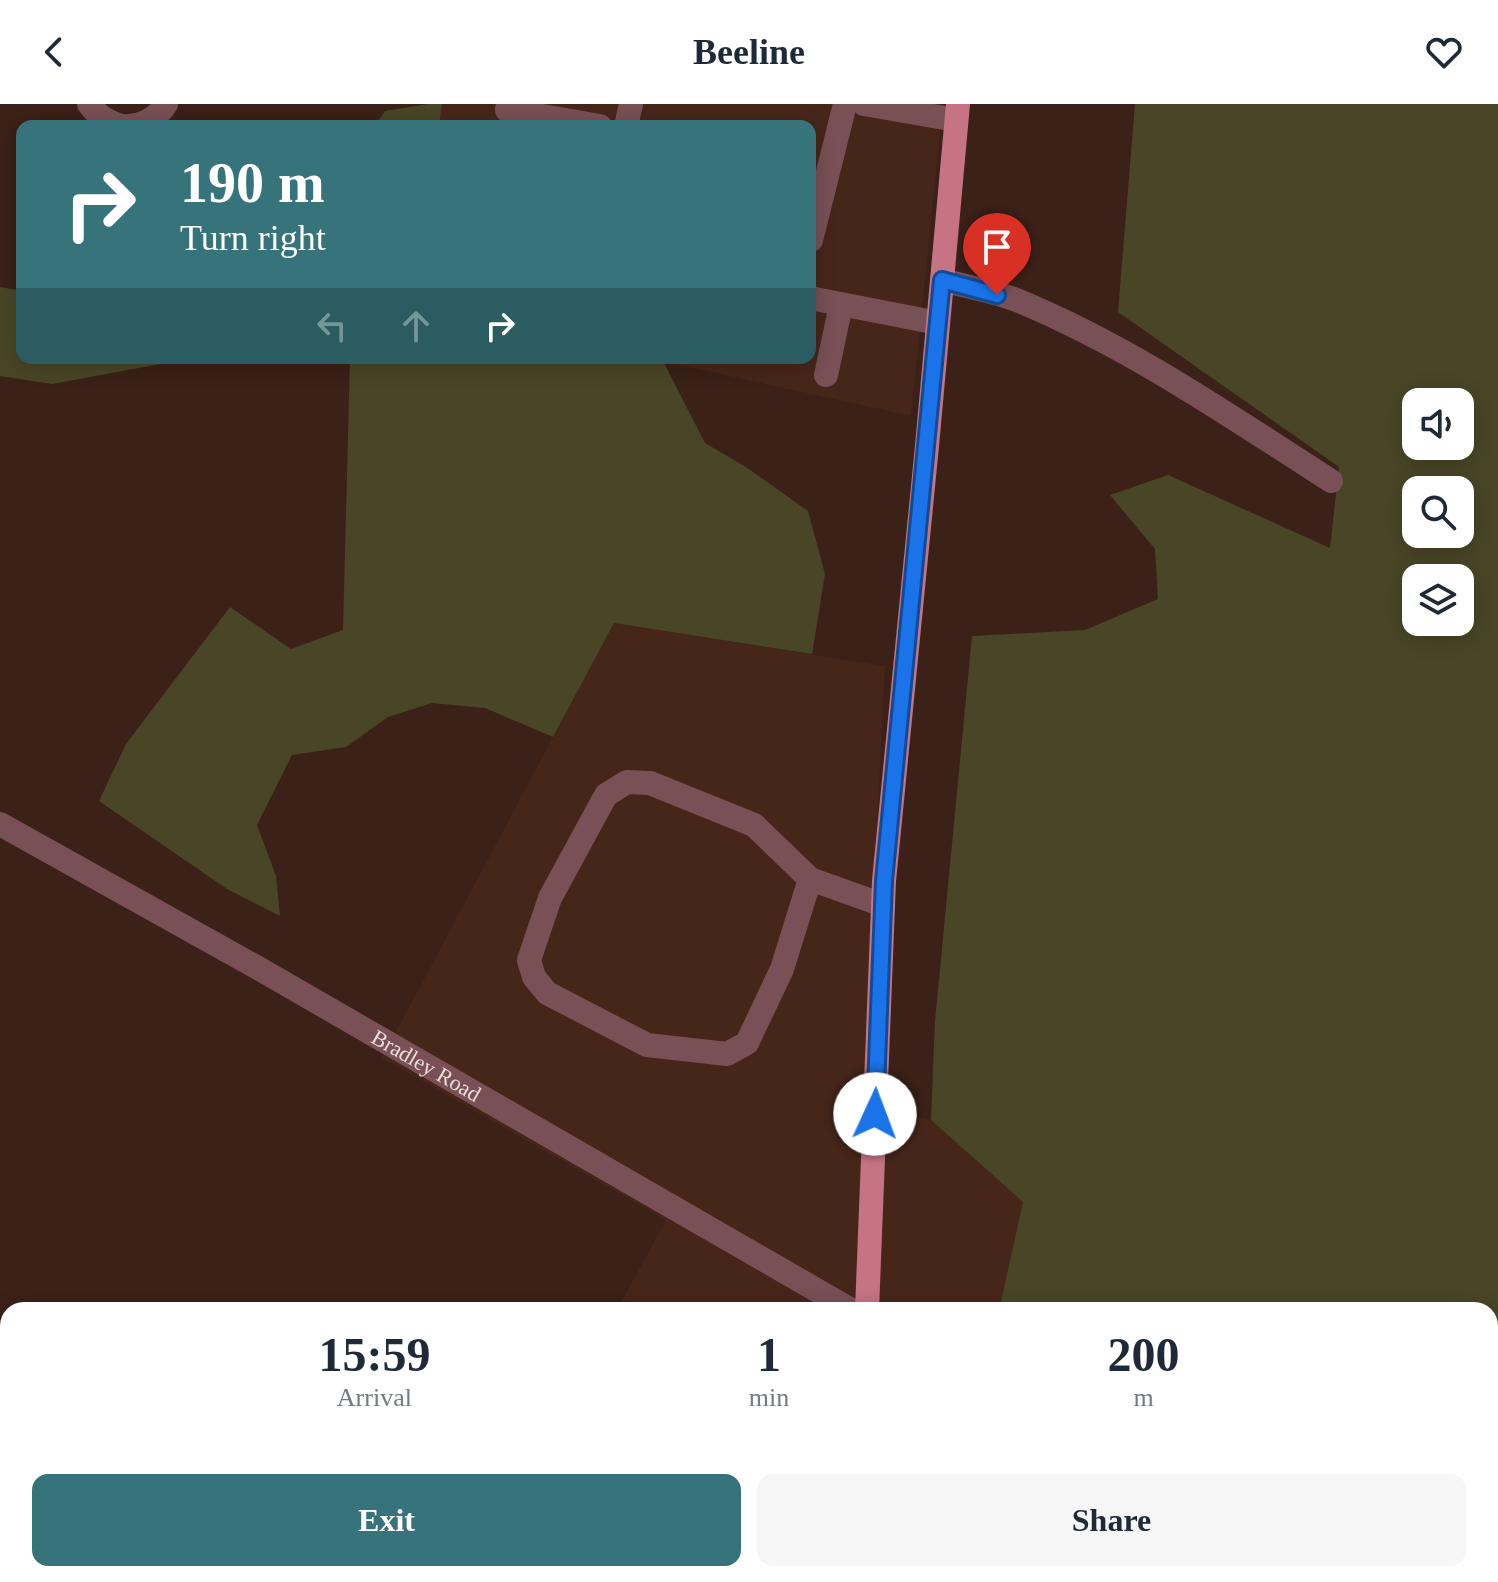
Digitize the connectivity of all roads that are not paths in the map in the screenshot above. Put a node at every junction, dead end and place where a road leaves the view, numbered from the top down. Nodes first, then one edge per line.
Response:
1 (89, 104) edge
2 (166, 104) edge
3 (508, 104) edge
4 (845, 104) edge
5 (864, 104) edge
6 (957, 112) edge
7 (106, 120) edge
8 (151, 120) edge
9 (565, 120) edge
10 (816, 220) edge
11 (942, 280) junction
12 (816, 299) edge
13 (841, 305) junction
14 (938, 323) junction
15 (826, 375) dead end
16 (1331, 481) dead end
17 (0, 824) edge
18 (810, 879) junction
19 (883, 905) junction
20 (837, 1302) edge
21 (867, 1302) edge

1 - 7 street
2 - 8 street
3 - 9 street
4 - 10 street
5 - 6 street
6 - 11 main road
11 - 14 main road
11 - 16 street
12 - 13 street
13 - 14 street
13 - 15 street
14 - 19 main road
17 - 20 street, Bradley Road
18 - 18 street
18 - 19 street
19 - 21 main road

